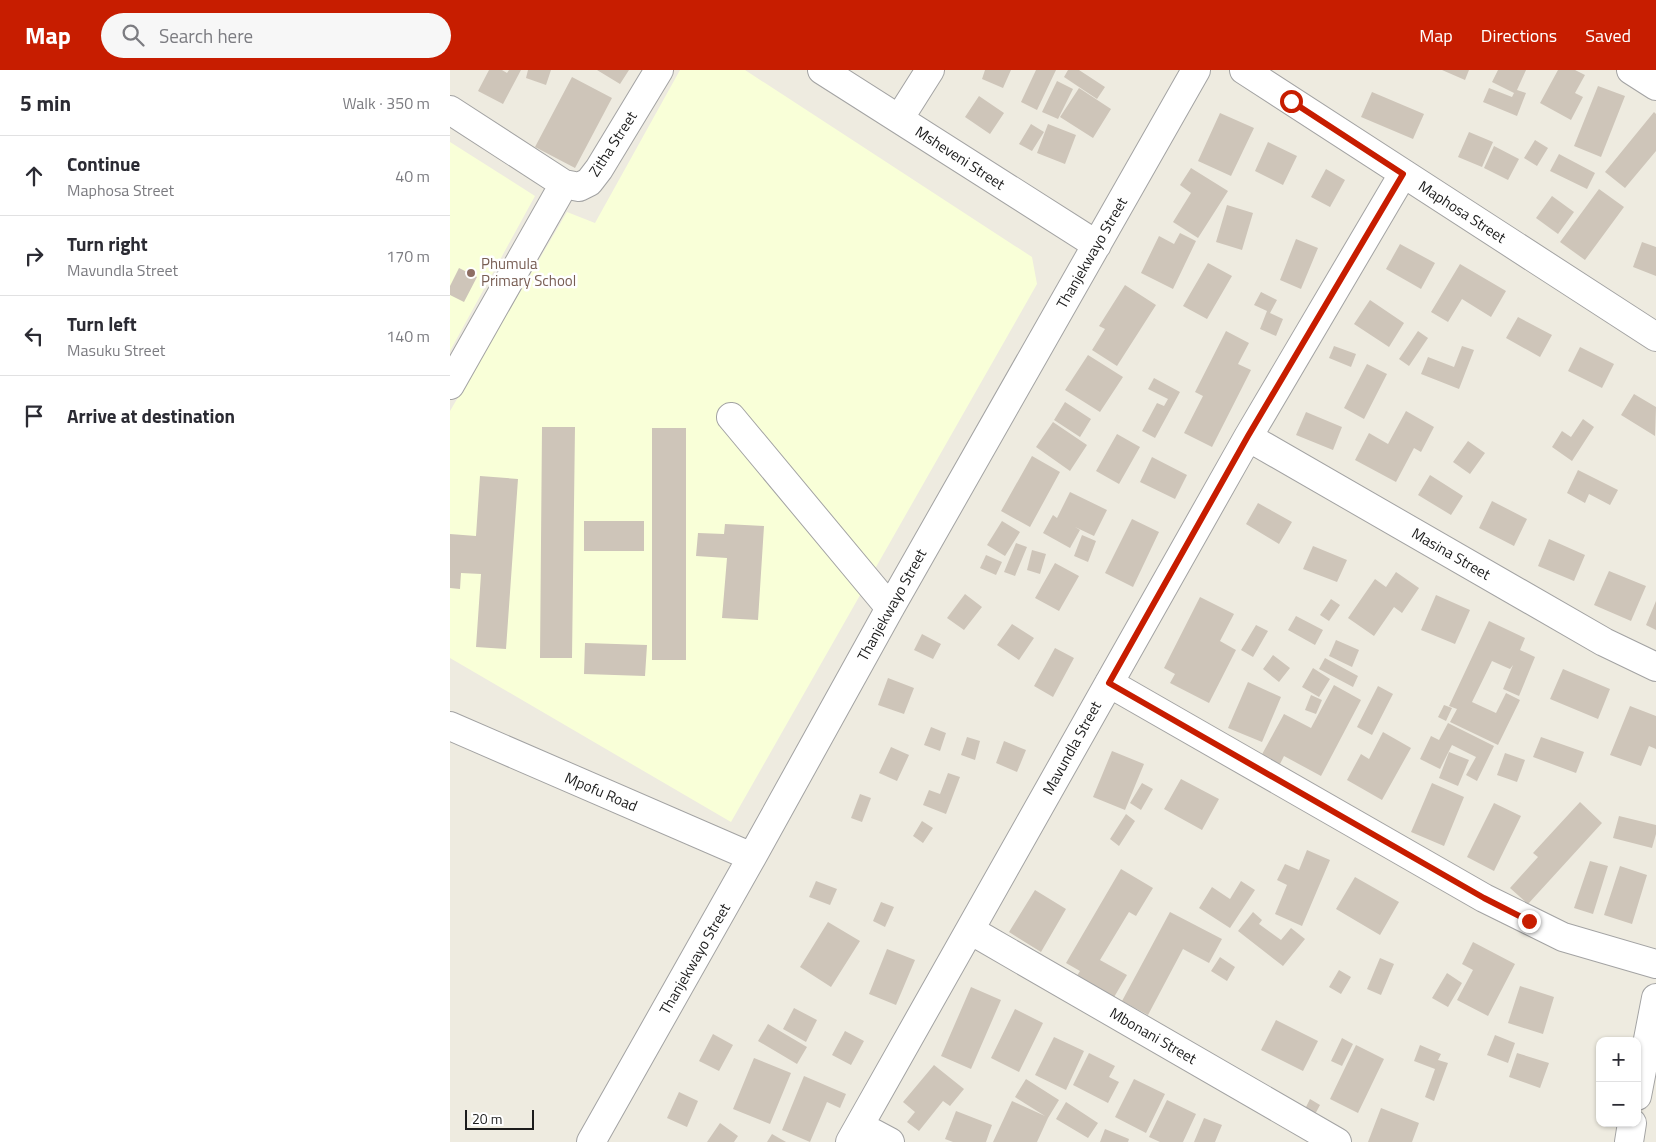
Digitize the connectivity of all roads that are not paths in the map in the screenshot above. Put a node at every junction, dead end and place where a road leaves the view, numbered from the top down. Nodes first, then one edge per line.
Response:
1 (659, 70) edge
2 (822, 70) edge
3 (930, 70) edge
4 (1196, 70) edge
5 (1244, 70) edge
6 (1631, 70) edge
7 (1656, 86) edge
8 (450, 110) edge
9 (899, 119) junction
10 (1403, 174) junction
11 (564, 184) junction
12 (1097, 245) junction
13 (1656, 337) edge
14 (450, 385) edge
15 (731, 417) dead end
16 (1248, 436) junction
17 (890, 608) junction
18 (1656, 667) edge
19 (1109, 683) junction
20 (450, 726) edge
21 (752, 857) junction
22 (970, 930) junction
23 (1656, 964) edge
24 (1656, 998) edge
25 (1640, 1082) edge
26 (1631, 1127) edge
27 (855, 1134) edge
28 (591, 1142) edge
29 (890, 1142) edge
30 (1337, 1142) edge
31 (1629, 1142) edge

1 - 11 street, Zitha Street
2 - 9 street, Msheveni Street
3 - 9 street
4 - 12 street, Thanjekwayo Street
5 - 10 street, Maphosa Street
6 - 7 street
8 - 11 street
9 - 12 street, Msheveni Street
10 - 13 street, Maphosa Street
10 - 16 street, Mavundla Street
11 - 14 street
12 - 17 street, Thanjekwayo Street
15 - 17 street
16 - 18 street, Masina Street
16 - 19 street, Mavundla Street
17 - 21 street, Thanjekwayo Street
19 - 22 street, Mavundla Street
19 - 23 street
20 - 21 street, Mpofu Road
21 - 28 street, Thanjekwayo Street
22 - 27 street, Mavundla Street
22 - 30 street, Mbonani Street
24 - 25 street
26 - 31 street
27 - 29 street

